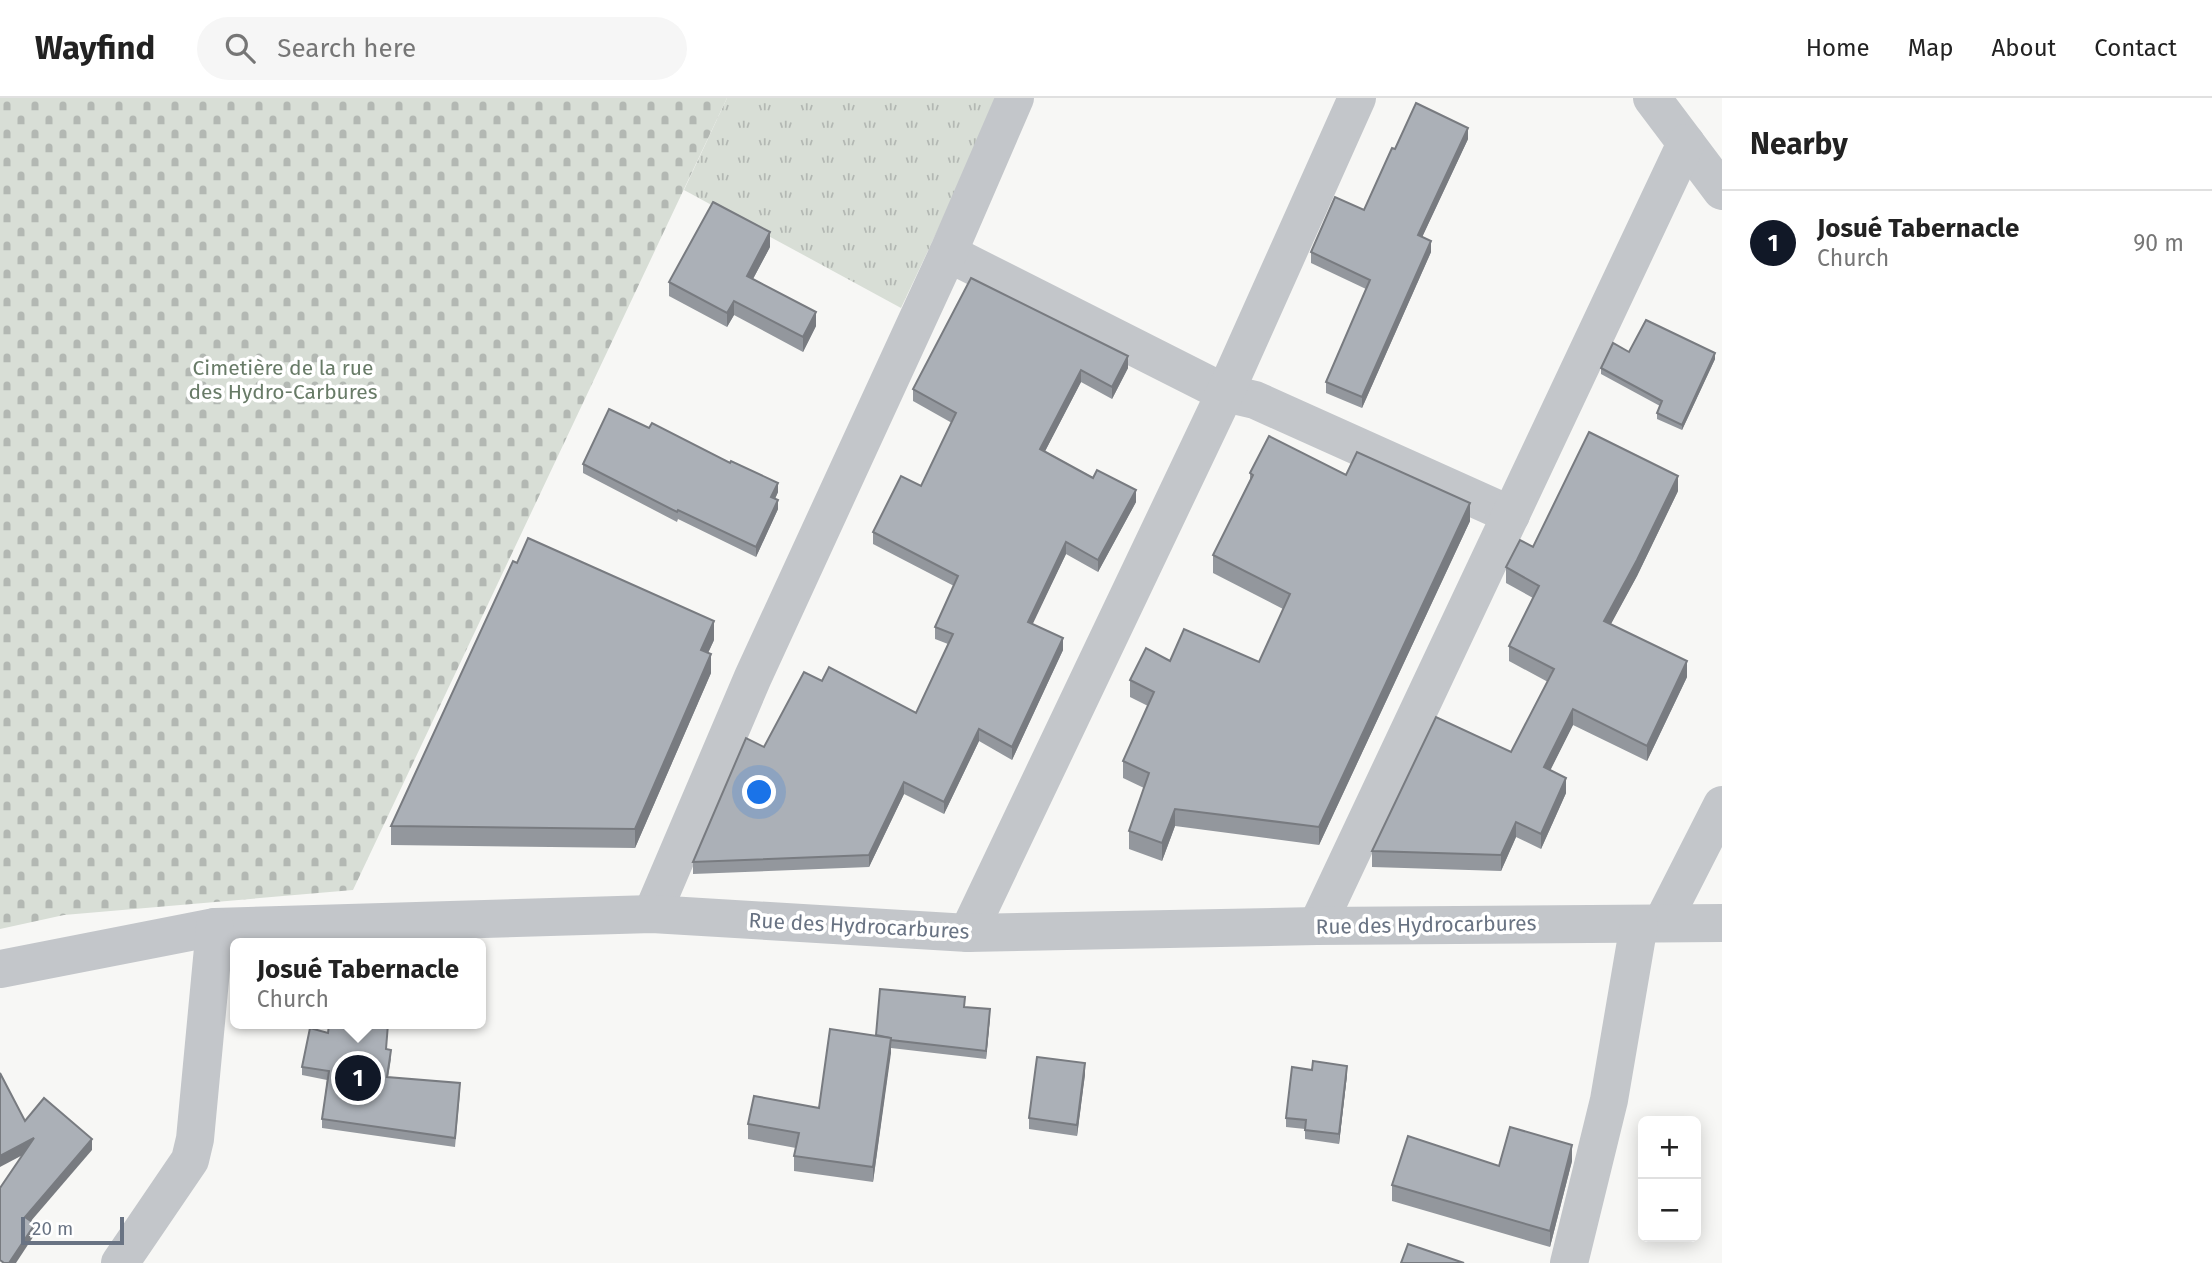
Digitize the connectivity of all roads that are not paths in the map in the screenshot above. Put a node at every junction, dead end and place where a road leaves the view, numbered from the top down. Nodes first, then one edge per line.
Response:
1 (1015, 98) edge
2 (1357, 98) edge
3 (1652, 98) edge
4 (1686, 143) junction
5 (1722, 191) edge
6 (948, 253) junction
7 (1225, 393) junction
8 (1511, 515) junction
9 (1722, 804) edge
10 (652, 914) junction
11 (1651, 923) junction
12 (1722, 923) edge
13 (1317, 926) junction
14 (215, 927) junction
15 (968, 933) junction
16 (0, 969) edge
17 (120, 1263) edge
18 (1569, 1263) edge

1 - 6 street
2 - 7 street
3 - 4 street
4 - 5 street
4 - 8 street
6 - 7 street
6 - 10 street
7 - 8 street
7 - 15 street
8 - 13 street
9 - 11 street
10 - 14 street, Rue des Hydrocarbures
10 - 15 street, Rue des Hydrocarbures
11 - 12 street, Rue des Hydrocarbures
11 - 13 street, Rue des Hydrocarbures
11 - 18 street
13 - 15 street, Rue des Hydrocarbures
14 - 16 street, Rue des Hydrocarbures
14 - 17 street

